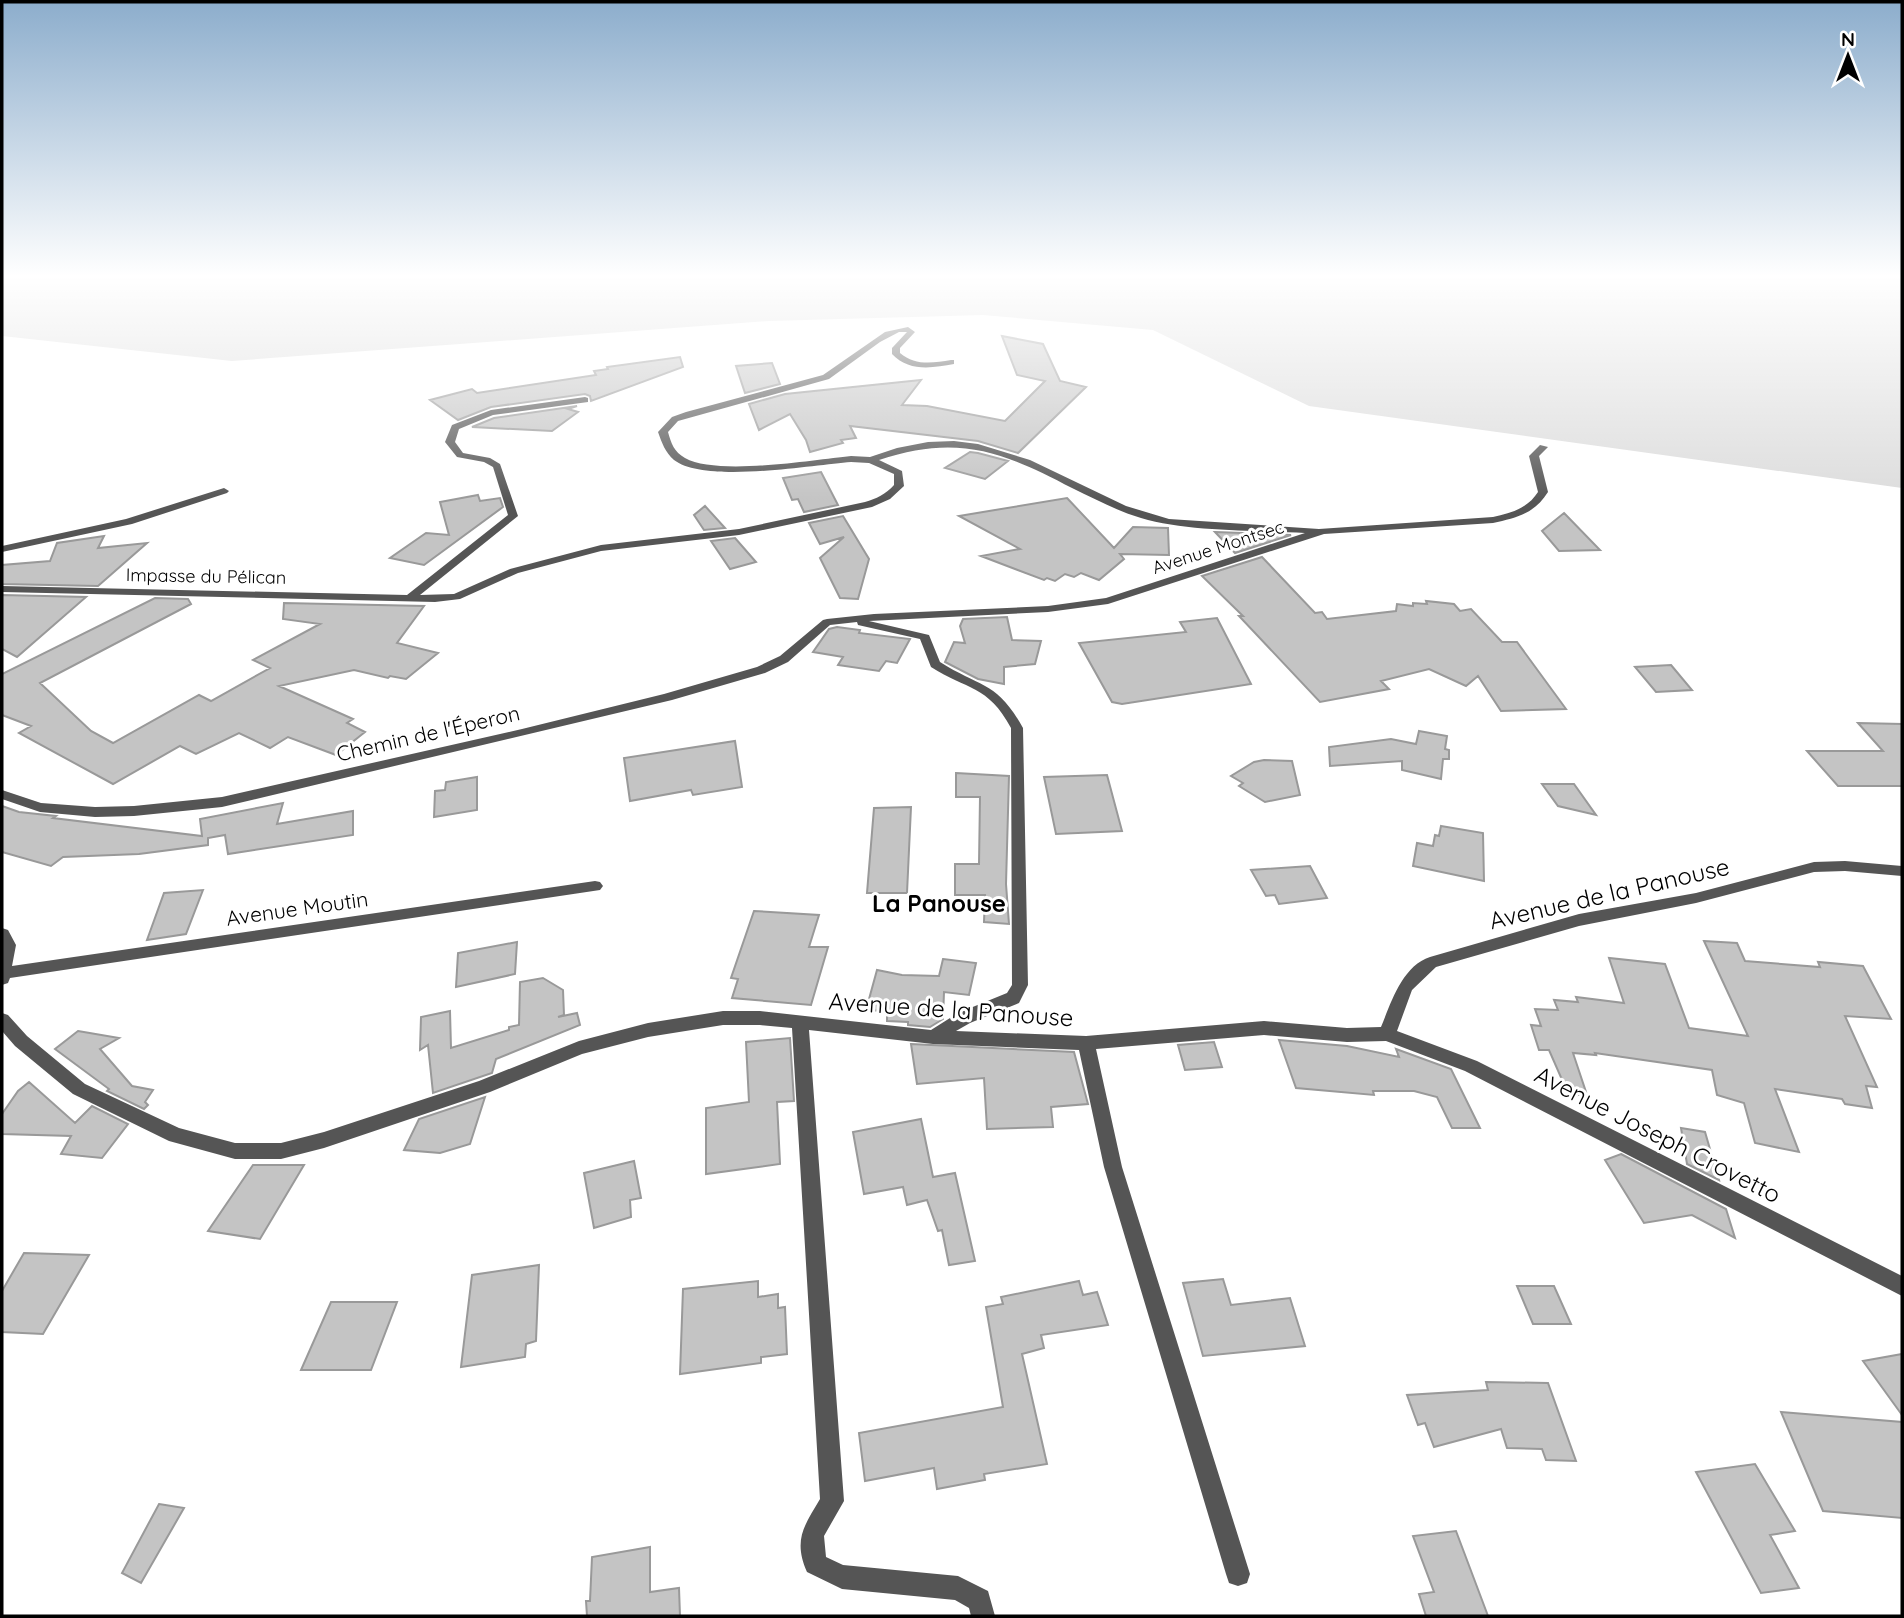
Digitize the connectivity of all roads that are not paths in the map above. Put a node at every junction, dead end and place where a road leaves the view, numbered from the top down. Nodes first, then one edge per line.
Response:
1 (866, 351) edge
2 (896, 351) edge
3 (951, 362) dead end
4 (585, 400) dead end
5 (1543, 447) dead end
6 (871, 460) junction
7 (224, 491) dead end
8 (1323, 531) junction
9 (2, 549) edge
10 (2, 589) edge
11 (410, 598) junction
12 (845, 620) junction
13 (2, 793) edge
14 (1902, 871) edge
15 (595, 886) dead end
16 (2, 934) edge
17 (3, 976) edge
18 (2, 1020) edge
19 (800, 1023) junction
20 (1387, 1034) junction
21 (933, 1037) junction
22 (1086, 1043) junction
23 (1902, 1286) edge
24 (1238, 1574) dead end
25 (983, 1616) edge

1 - 6 street
2 - 3 street
4 - 11 street
5 - 8 street, Avenue Montsec
6 - 8 street
6 - 11 street, Impasse du Pélican
7 - 9 street
8 - 12 street, Avenue Montsec
10 - 11 street, Impasse du Pélican
12 - 13 street, Chemin de l'Éperon
12 - 21 street
14 - 20 street, Avenue de la Panouse
15 - 17 street, Avenue Moutin
16 - 17 street
18 - 19 street, Avenue de la Panouse
19 - 21 street, Avenue de la Panouse
19 - 25 street
20 - 22 street, Avenue de la Panouse
20 - 23 street, Avenue Joseph Crovetto
21 - 22 street, Avenue de la Panouse
22 - 24 street

